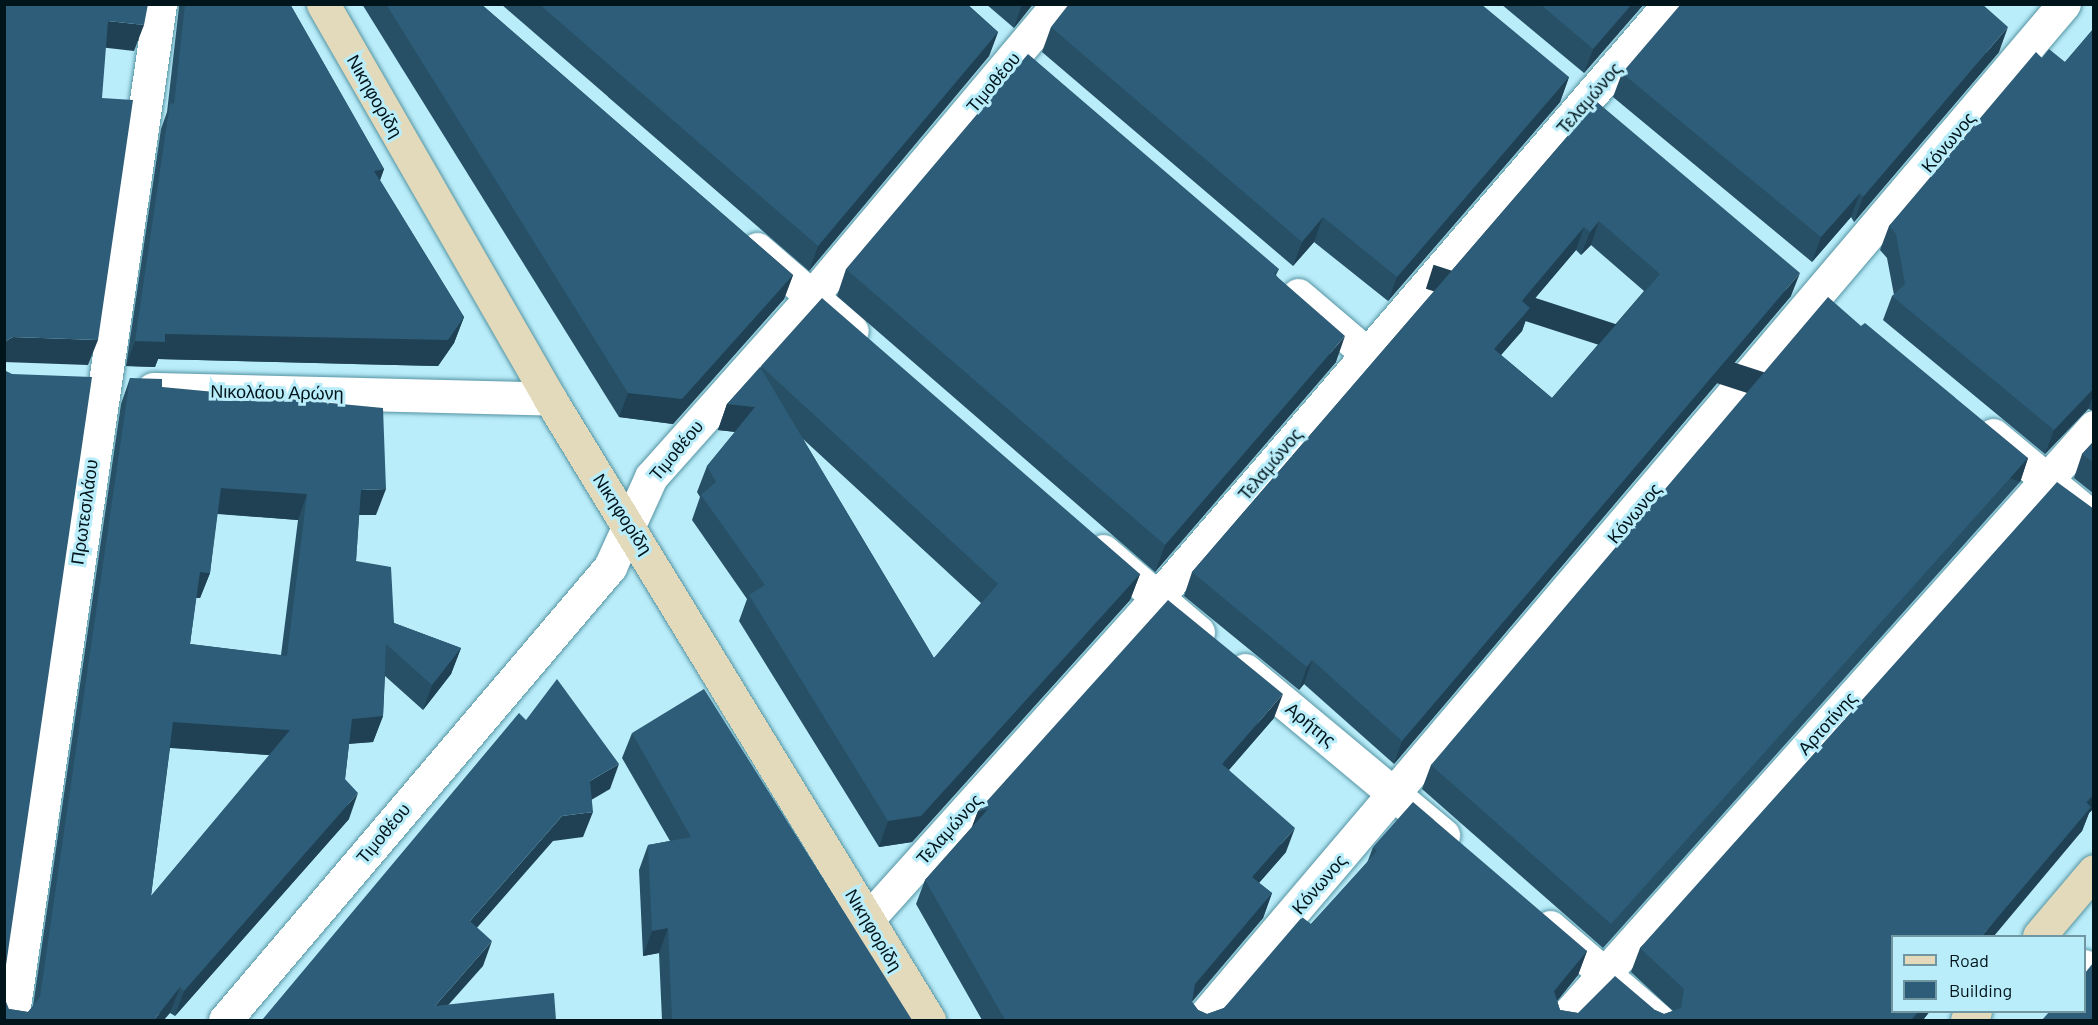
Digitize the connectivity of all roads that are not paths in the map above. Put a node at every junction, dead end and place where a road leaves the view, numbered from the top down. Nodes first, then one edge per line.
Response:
1 (160, 4) edge
2 (322, 4) edge
3 (1058, 4) edge
4 (1669, 4) edge
5 (2054, 8) edge
6 (990, 34) edge
7 (1015, 56) junction
8 (1042, 79) edge
9 (1560, 79) edge
10 (1586, 101) junction
11 (1613, 123) edge
12 (732, 227) edge
13 (1793, 271) edge
14 (1275, 276) edge
15 (1820, 293) junction
16 (812, 296) junction
17 (1848, 315) edge
18 (874, 350) edge
19 (1365, 352) junction
20 (69, 386) edge
21 (101, 388) junction
22 (550, 399) junction
23 (1965, 412) edge
24 (2094, 428) edge
25 (2047, 479) junction
26 (2094, 519) edge
27 (628, 523) junction
28 (1077, 528) edge
29 (1157, 598) junction
30 (1396, 794) junction
31 (1468, 856) edge
32 (2094, 871) edge
33 (17, 901) edge
34 (1522, 903) edge
35 (867, 920) junction
36 (2044, 935) edge
37 (1603, 973) junction
38 (12, 1020) edge
39 (225, 1020) edge
40 (929, 1020) edge
41 (1201, 1020) edge
42 (1563, 1020) edge
43 (1658, 1020) edge

1 - 21 street, Πρωτεσιλάου
2 - 22 street, Νικηφορίδη
3 - 7 street, Τιμοθέου
4 - 10 street, Τελαμώνος
5 - 15 street, Κόνωνος
6 - 7 street
7 - 8 street
7 - 16 street, Τιμοθέου
9 - 10 street
10 - 11 street
10 - 19 street, Τελαμώνος
12 - 16 street
13 - 15 street
14 - 19 street
15 - 17 street
15 - 30 street, Κόνωνος
16 - 18 street
16 - 27 street, Τιμοθέου
19 - 29 street, Τελαμώνος
20 - 21 street, Νικολάου Αρώνη
21 - 22 street, Νικολάου Αρώνη
21 - 33 street, Πρωτεσιλάου
22 - 27 street, Νικηφορίδη
23 - 25 street
24 - 25 street, Αρτοτίνης
25 - 26 street
25 - 37 street, Αρτοτίνης
27 - 35 street, Νικηφορίδη
27 - 39 street, Τιμοθέου
28 - 29 street, Αρήτης
29 - 30 street, Αρήτης
29 - 35 street, Τελαμώνος
30 - 31 street, Αρήτης
30 - 41 street, Κόνωνος
32 - 36 street
33 - 38 street, Πρωτεσιλάου
34 - 37 street
35 - 40 street, Νικηφορίδη
37 - 42 street, Αρτοτίνης
37 - 43 street

